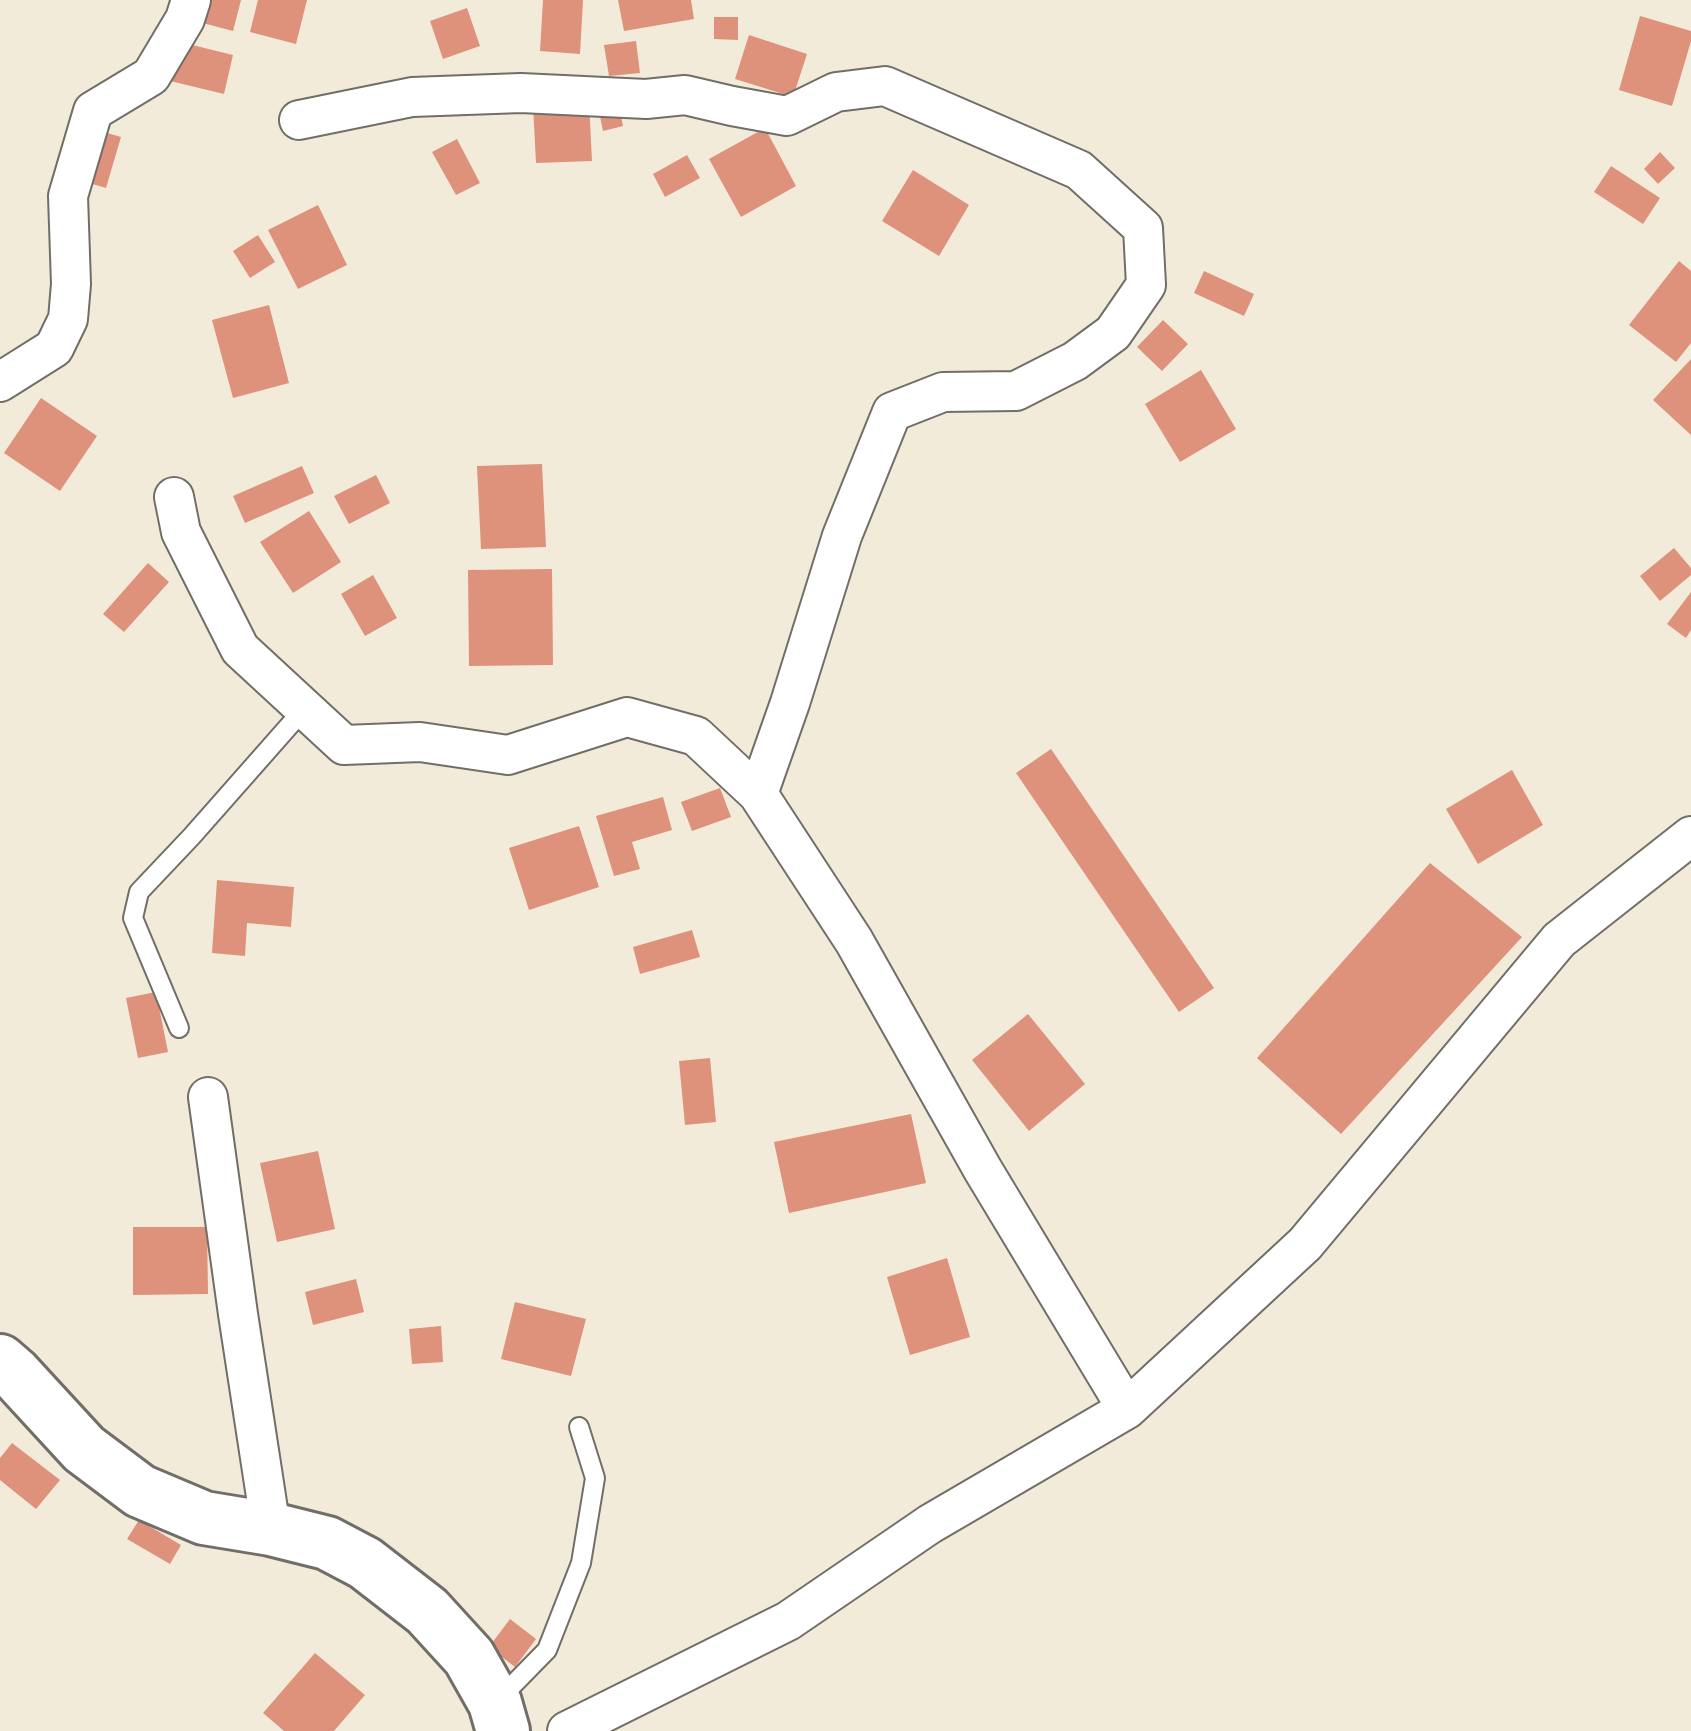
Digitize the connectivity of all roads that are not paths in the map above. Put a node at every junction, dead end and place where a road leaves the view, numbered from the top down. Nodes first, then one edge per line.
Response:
1 (191, 0) edge
2 (299, 120) dead end
3 (0, 382) edge
4 (174, 497) dead end
5 (304, 708) junction
6 (758, 794) junction
7 (1691, 836) edge
8 (178, 1028) dead end
9 (208, 1097) dead end
10 (0, 1361) edge
11 (1127, 1409) junction
12 (578, 1427) dead end
13 (271, 1529) junction
14 (499, 1717) edge
15 (567, 1731) edge

1 - 3 street
2 - 6 street
4 - 5 street
5 - 6 street
5 - 8 lane
6 - 11 street
7 - 11 street
9 - 13 street
10 - 13 main road
11 - 15 street
12 - 14 lane
13 - 14 main road

